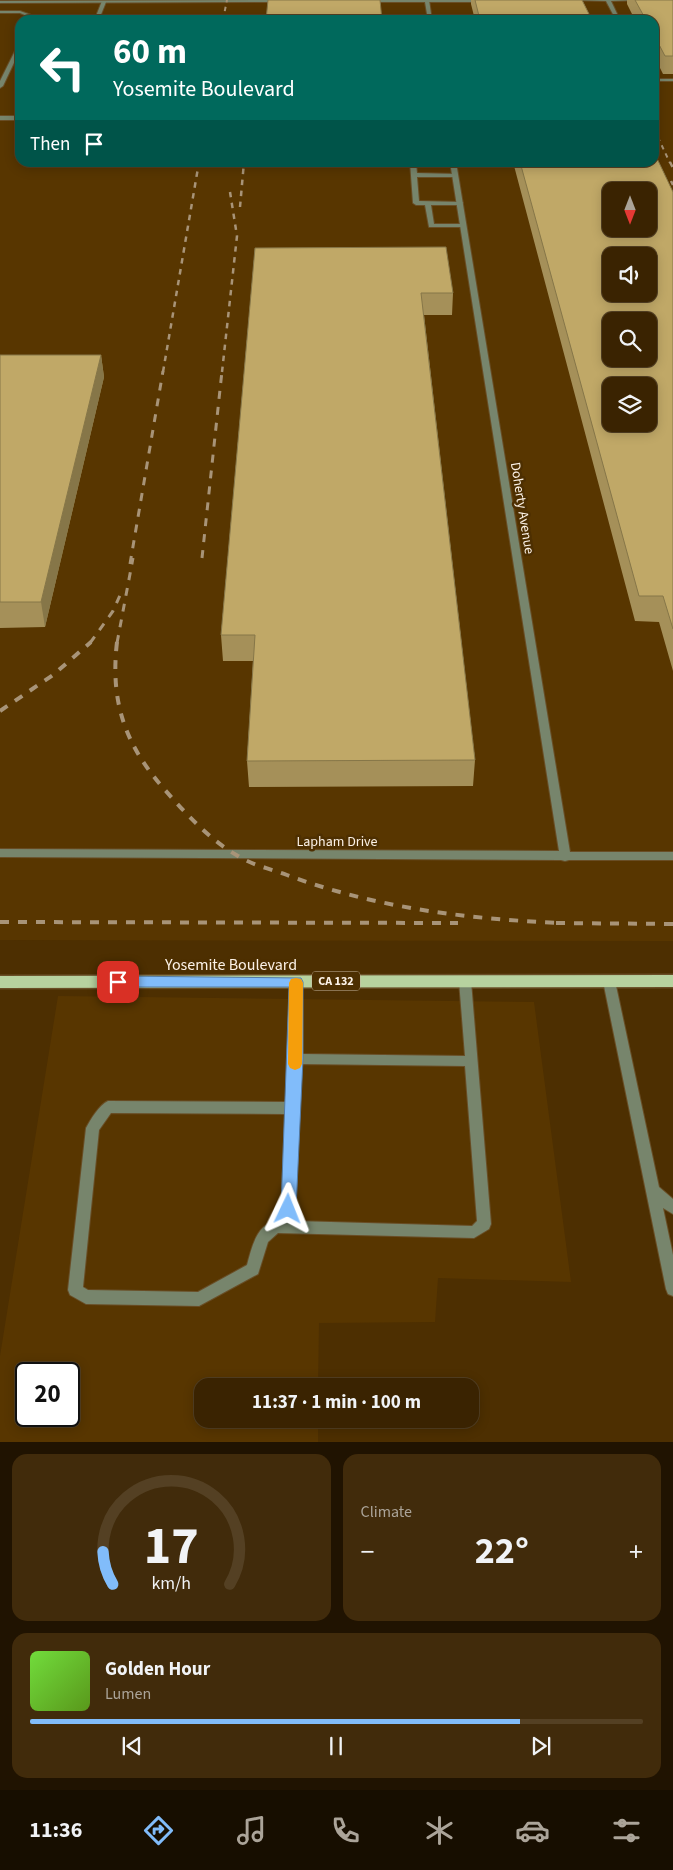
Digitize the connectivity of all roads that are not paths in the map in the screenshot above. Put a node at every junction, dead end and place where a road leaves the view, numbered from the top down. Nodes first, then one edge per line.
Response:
1 (560, 0) edge
2 (608, 0) edge
3 (645, 0) edge
4 (284, 1) edge
5 (360, 1) edge
6 (427, 1) edge
7 (494, 1) edge
8 (1, 2) edge
9 (104, 2) junction
10 (0, 12) edge
11 (26, 15) edge
12 (99, 15) edge
13 (429, 15) edge
14 (616, 15) edge
15 (15, 55) edge
16 (659, 80) edge
17 (673, 80) edge
18 (0, 86) edge
19 (0, 118) edge
20 (15, 118) edge
21 (413, 167) edge
22 (454, 167) edge
23 (414, 175) junction
24 (455, 175) junction
25 (428, 203) junction
26 (460, 203) junction
27 (463, 226) junction
28 (0, 853) edge
29 (673, 856) edge
30 (565, 857) junction
31 (0, 982) edge
32 (296, 982) junction
33 (465, 982) junction
34 (609, 982) junction
35 (672, 984) edge
36 (295, 1059) junction
37 (471, 1060) junction
38 (292, 1108) junction
39 (652, 1190) junction
40 (673, 1208) edge
41 (288, 1228) junction
42 (673, 1289) edge

1 - 2 street
2 - 3 street
2 - 14 street
4 - 9 street
5 - 6 street
6 - 7 street
6 - 13 street
8 - 9 street
9 - 12 street
10 - 11 street
15 - 18 street
16 - 17 street
19 - 20 street
21 - 23 street
22 - 24 street, Doherty Avenue
23 - 24 street
23 - 25 street
24 - 26 street, Doherty Avenue
25 - 26 street
25 - 27 street
26 - 27 street, Doherty Avenue
27 - 30 street, Doherty Avenue
28 - 30 street, Lapham Drive
29 - 30 street, Lapham Drive
31 - 32 main road, Yosemite Boulevard / CA 132
32 - 33 main road, Yosemite Boulevard / CA 132
32 - 36 street
33 - 34 main road, Yosemite Boulevard / CA 132
33 - 37 street
34 - 35 main road, Yosemite Boulevard / CA 132
34 - 39 street
36 - 37 street
36 - 38 street
37 - 41 street
38 - 41 street
38 - 41 street
39 - 40 street
39 - 42 street

